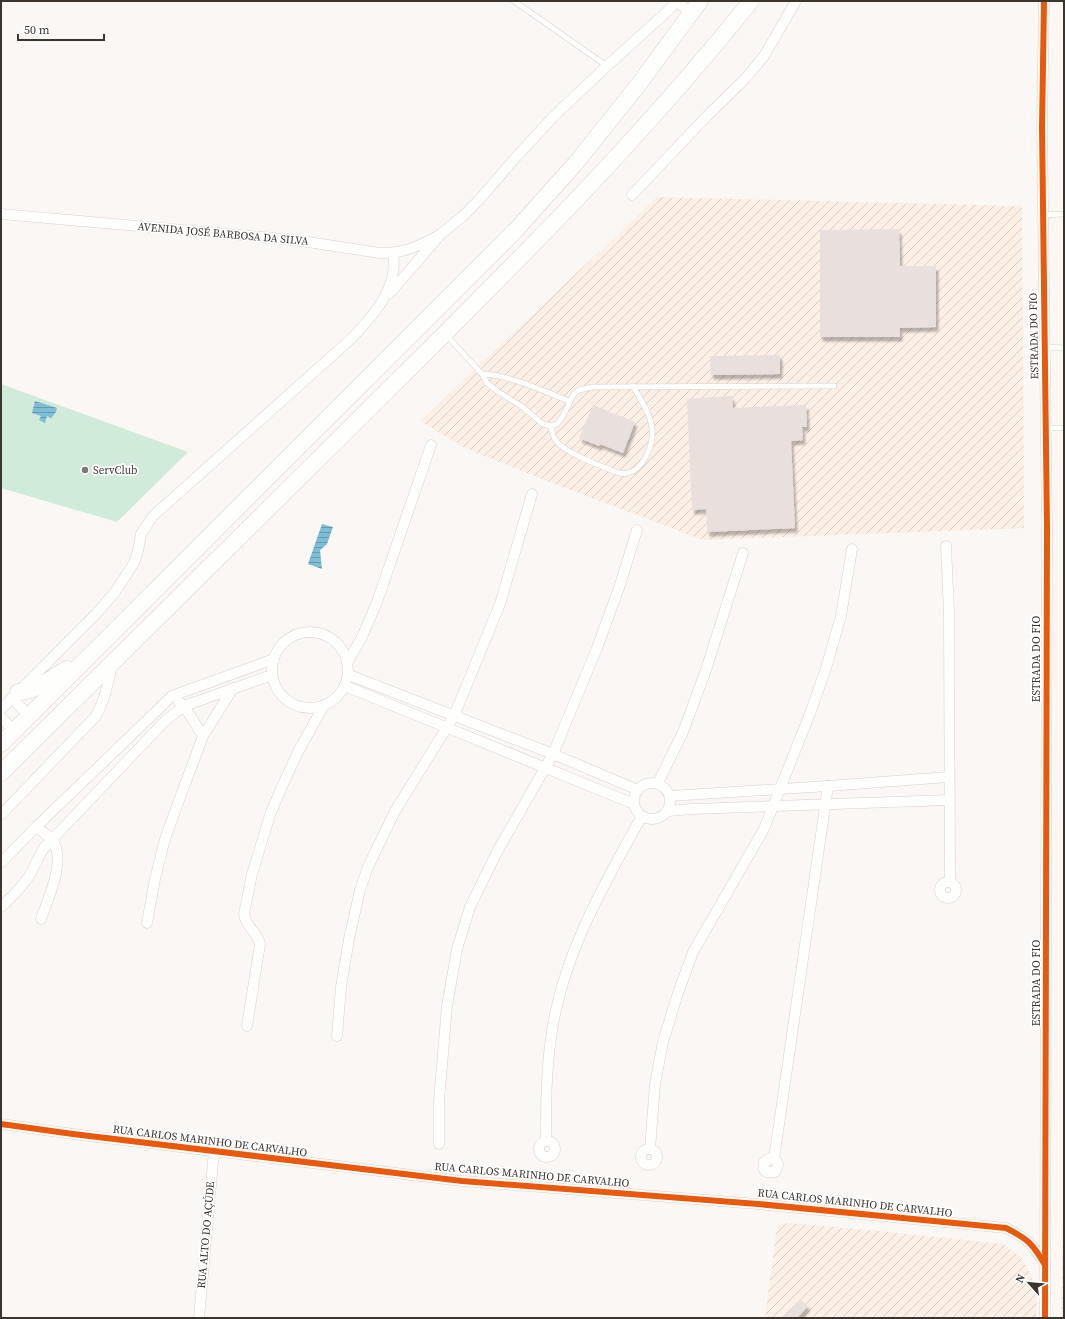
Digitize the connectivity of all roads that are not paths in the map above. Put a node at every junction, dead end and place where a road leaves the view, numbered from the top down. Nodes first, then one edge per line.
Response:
1 (514, 1) edge
2 (675, 1) edge
3 (751, 1) edge
4 (796, 1) edge
5 (1044, 1) edge
6 (696, 7) edge
7 (607, 66) junction
8 (632, 195) dead end
9 (1, 214) edge
10 (1064, 214) edge
11 (1043, 215) junction
12 (441, 234) junction
13 (393, 253) junction
14 (381, 303) junction
15 (445, 334) junction
16 (1044, 347) junction
17 (1064, 348) edge
18 (482, 374) junction
19 (633, 386) junction
20 (834, 386) dead end
21 (570, 401) junction
22 (551, 426) junction
23 (1045, 428) junction
24 (1064, 428) edge
25 (431, 445) dead end
26 (532, 494) dead end
27 (637, 530) dead end
28 (946, 546) dead end
29 (852, 549) dead end
30 (742, 553) dead end
31 (274, 659) junction
32 (113, 662) junction
33 (83, 663) junction
34 (348, 663) junction
35 (272, 675) junction
36 (349, 675) junction
37 (345, 686) junction
38 (233, 688) junction
39 (15, 695) junction
40 (172, 696) junction
41 (324, 705) junction
42 (184, 706) junction
43 (1, 709) edge
44 (29, 716) junction
45 (454, 716) junction
46 (1, 717) edge
47 (447, 727) junction
48 (14, 731) junction
49 (203, 736) junction
50 (1, 744) edge
51 (554, 754) junction
52 (546, 768) junction
53 (1, 773) edge
54 (948, 777) junction
55 (658, 783) junction
56 (828, 786) junction
57 (780, 789) junction
58 (638, 790) junction
59 (670, 796) junction
60 (949, 800) junction
61 (634, 804) junction
62 (826, 804) junction
63 (773, 807) junction
64 (668, 811) junction
65 (1, 815) edge
66 (642, 816) junction
67 (36, 827) junction
68 (52, 840) junction
69 (1, 863) edge
70 (950, 881) dead end
71 (1, 901) edge
72 (1, 908) edge
73 (41, 919) dead end
74 (147, 922) dead end
75 (247, 1026) dead end
76 (337, 1036) dead end
77 (1, 1124) edge
78 (546, 1141) dead end
79 (439, 1144) dead end
80 (650, 1149) dead end
81 (214, 1151) junction
82 (774, 1159) dead end
83 (1046, 1266) junction
84 (199, 1318) edge
85 (1045, 1318) edge

1 - 7 lane
2 - 6 street
2 - 7 street
3 - 15 highway
4 - 8 street
5 - 11 street, ESTRADA DO FIO
6 - 33 highway
7 - 12 street
9 - 13 street, AVENIDA JOSÉ BARBOSA DA SILVA
10 - 11 lane
11 - 16 street, ESTRADA DO FIO
12 - 13 street, AVENIDA JOSÉ BARBOSA DA SILVA
12 - 14 street
13 - 14 street
14 - 39 street
15 - 18 lane
15 - 32 highway
16 - 17 lane
16 - 23 street, ESTRADA DO FIO
18 - 21 lane
18 - 22 lane
19 - 20 lane
19 - 21 lane
19 - 22 lane
21 - 22 lane
23 - 24 lane
23 - 83 street, ESTRADA DO FIO
25 - 34 street
26 - 45 street
27 - 51 street
28 - 54 street
29 - 57 street
30 - 55 street
31 - 34 street
31 - 35 street
31 - 40 street
32 - 53 highway
32 - 65 street
33 - 39 highway
33 - 44 highway
34 - 36 street
35 - 38 street
35 - 41 street
36 - 37 street
36 - 45 street
37 - 41 street
37 - 47 street
38 - 42 street
38 - 49 street
39 - 43 street
39 - 44 street
40 - 42 street
40 - 67 street
41 - 75 street
42 - 49 street
42 - 68 street
44 - 48 highway
45 - 47 street
45 - 51 street
46 - 48 street
47 - 52 street
47 - 76 street
48 - 50 highway
49 - 74 street
51 - 52 street
51 - 58 street
52 - 61 street
52 - 79 street
54 - 56 street
54 - 60 street
55 - 58 street
55 - 59 street
56 - 57 street
56 - 62 street
57 - 59 street
57 - 63 street
58 - 61 street
59 - 64 street
60 - 62 street
60 - 70 street
61 - 66 street
62 - 63 street
62 - 82 street
63 - 64 street
63 - 80 street
64 - 66 street
66 - 78 street
67 - 68 street
67 - 69 street
68 - 72 street
68 - 73 street
71 - 72 street
77 - 81 street, RUA CARLOS MARINHO DE CARVALHO
81 - 83 street, RUA CARLOS MARINHO DE CARVALHO
81 - 84 street, RUA ALTO DO AÇÚDE
83 - 85 street, ESTRADA DO FIO

